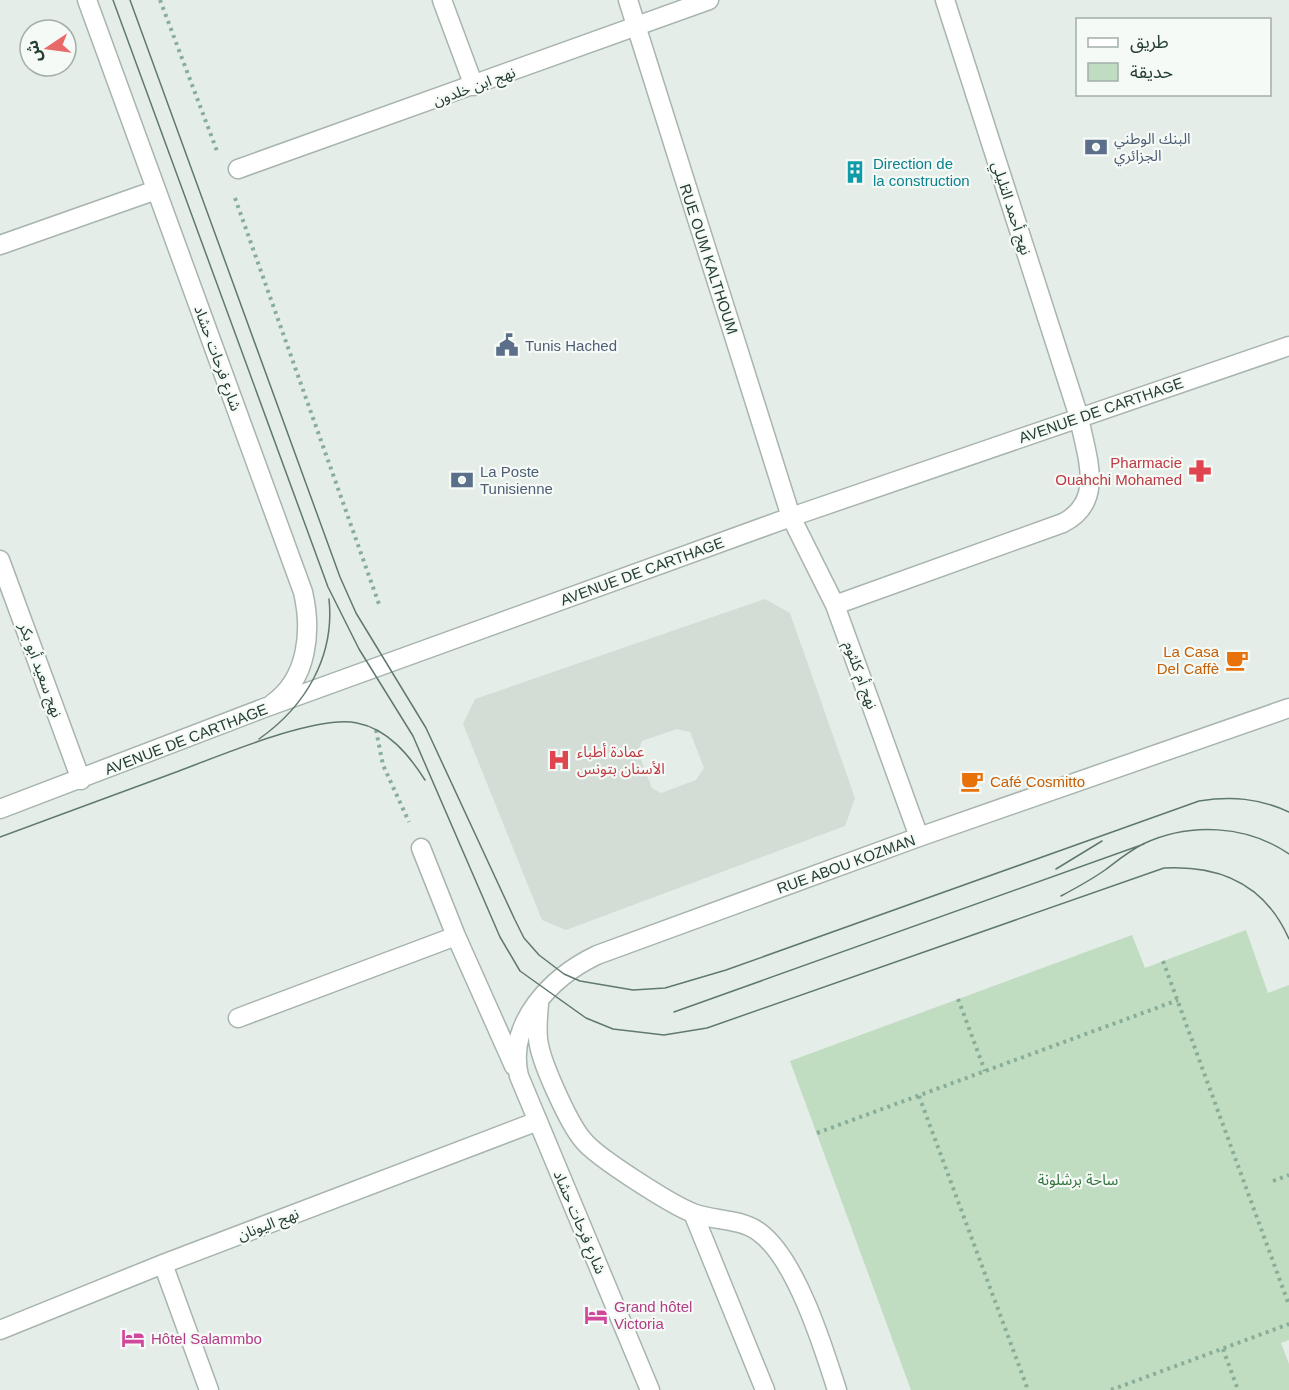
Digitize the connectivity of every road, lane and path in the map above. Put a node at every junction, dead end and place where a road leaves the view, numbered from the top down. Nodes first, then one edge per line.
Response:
1 (87, 0) edge
2 (160, 0) edge
3 (442, 0) edge
4 (628, 0) edge
5 (709, 0) edge
6 (945, 0) edge
7 (635, 26) junction
8 (474, 86) junction
9 (230, 165) joint
10 (156, 190) junction
11 (234, 194) dead end
12 (0, 245) edge
13 (1289, 346) edge
14 (1079, 417) junction
15 (791, 517) junction
16 (0, 560) edge
17 (835, 605) junction
18 (380, 607) dead end
19 (264, 708) junction
20 (1289, 708) edge
21 (376, 730) dead end
22 (81, 780) junction
23 (0, 809) edge
24 (919, 837) junction
25 (421, 848) joint
26 (456, 936) junction
27 (1163, 961) dead end
28 (578, 964) junction
29 (596, 971) dead end
30 (540, 999) junction
31 (958, 999) dead end
32 (1178, 1000) junction
33 (238, 1018) dead end
34 (984, 1071) junction
35 (519, 1076) junction
36 (919, 1096) junction
37 (538, 1121) junction
38 (817, 1133) dead end
39 (1289, 1175) edge
40 (1273, 1180) dead end
41 (693, 1213) junction
42 (163, 1264) junction
43 (1289, 1305) edge
44 (1289, 1324) edge
45 (0, 1330) edge
46 (1222, 1349) junction
47 (646, 1389) edge
48 (208, 1390) edge
49 (765, 1390) edge
50 (837, 1390) edge
51 (1028, 1390) edge
52 (1111, 1390) edge
53 (1238, 1390) edge

1 - 10 street, شارع فرحات حشاد
2 - 9 path
3 - 8 street
4 - 7 street, RUE OUM KALTHOUM
5 - 7 street, نهج ابن خلدون
6 - 14 street, نهج أحمد التليلي
7 - 8 street, نهج ابن خلدون
7 - 15 street, RUE OUM KALTHOUM
8 - 9 street, نهج ابن خلدون
10 - 12 street
10 - 19 street, شارع فرحات حشاد
11 - 18 path
13 - 14 street, AVENUE DE CARTHAGE
14 - 15 street, AVENUE DE CARTHAGE
14 - 17 street, نهج أحمد التليلي
15 - 17 street, نهج أم كلثوم
15 - 19 street, AVENUE DE CARTHAGE
16 - 22 street, نهج سعيد أبو بكر
17 - 24 street, نهج أم كلثوم
19 - 22 street, AVENUE DE CARTHAGE
20 - 24 street, RUE ABOU KOZMAN
21 - 25 path
22 - 23 street, AVENUE DE CARTHAGE
24 - 28 street, RUE ABOU KOZMAN
25 - 26 street
26 - 33 street
26 - 35 street
27 - 32 path
28 - 29 street
28 - 30 street, RUE ABOU KOZMAN
30 - 35 street, RUE ABOU KOZMAN
30 - 41 street
31 - 34 path
32 - 34 path
32 - 43 path
34 - 36 path
35 - 37 street, RUE ABOU KOZMAN
36 - 38 path
36 - 51 path
37 - 42 street, نهج اليونان
37 - 47 street, شارع فرحات حشاد
39 - 40 path
41 - 49 street
41 - 50 street
42 - 45 street, نهج اليونان
42 - 48 street
44 - 46 path
46 - 52 path
46 - 53 path

